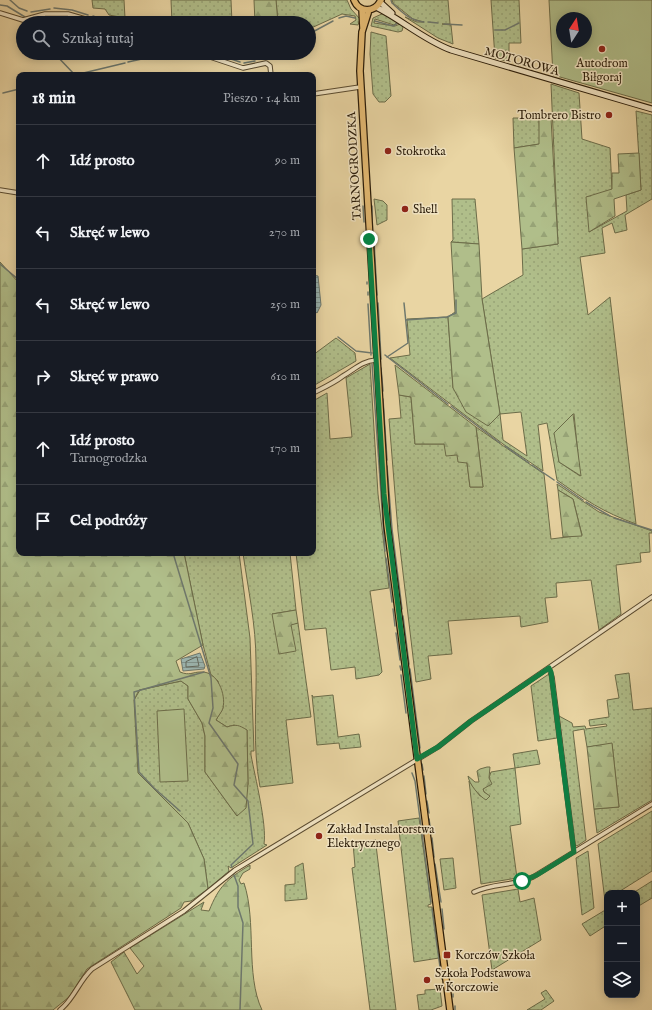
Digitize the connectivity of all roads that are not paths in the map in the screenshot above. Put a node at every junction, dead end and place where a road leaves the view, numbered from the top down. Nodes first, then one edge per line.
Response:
1 (354, 0) edge
2 (380, 1) edge
3 (376, 7) junction
4 (362, 9) junction
5 (369, 10) junction
6 (0, 13) edge
7 (39, 16) edge
8 (75, 16) edge
9 (394, 16) junction
10 (16, 18) edge
11 (363, 28) junction
12 (219, 60) edge
13 (270, 72) edge
14 (360, 87) junction
15 (316, 94) edge
16 (652, 109) edge
17 (0, 190) edge
18 (16, 193) edge
19 (376, 360) junction
20 (316, 391) edge
21 (652, 597) edge
22 (549, 668) junction
23 (417, 759) junction
24 (652, 804) edge
25 (574, 852) junction
26 (474, 892) dead end
27 (60, 1010) edge
28 (450, 1010) edge

1 - 4 main road
2 - 3 main road
2 - 9 street, MOTOROWA
3 - 5 main road
3 - 9 street, MOTOROWA
4 - 5 main road
4 - 11 main road, TARNOGRODZKA
5 - 11 main road, TARNOGRODZKA
6 - 10 street
7 - 8 street
9 - 16 street, MOTOROWA
11 - 14 main road, TARNOGRODZKA
12 - 13 street
14 - 15 street
14 - 19 main road, TARNOGRODZKA
17 - 18 street
19 - 20 street
19 - 23 main road, TARNOGRODZKA
21 - 22 street
22 - 23 street
22 - 25 street
23 - 27 street
23 - 28 main road, TARNOGRODZKA
24 - 25 street
25 - 26 street

